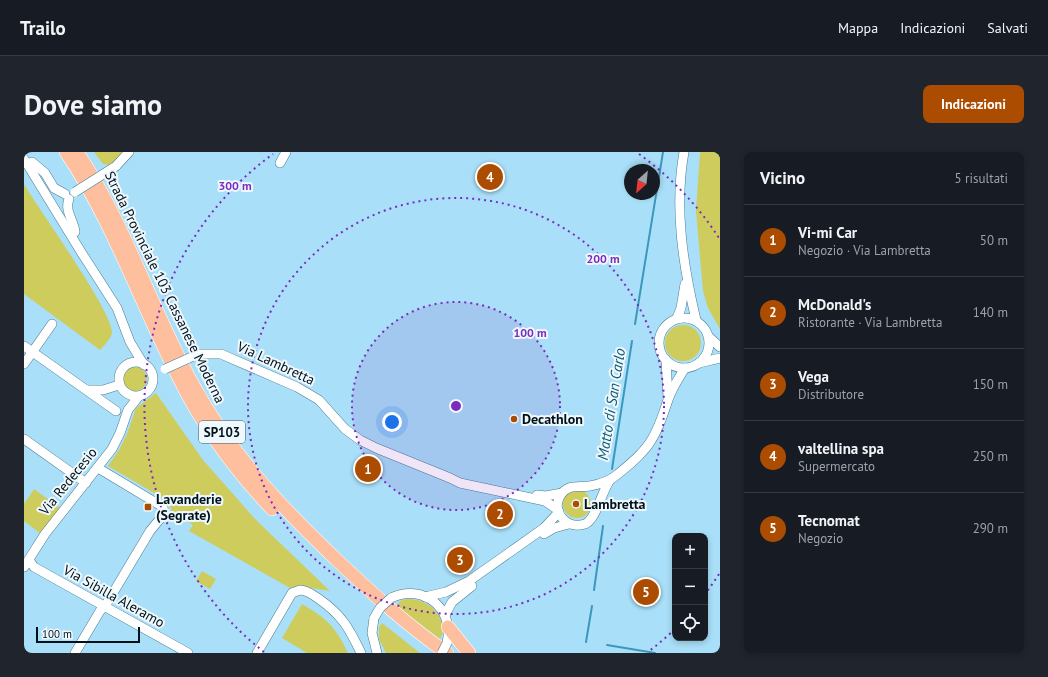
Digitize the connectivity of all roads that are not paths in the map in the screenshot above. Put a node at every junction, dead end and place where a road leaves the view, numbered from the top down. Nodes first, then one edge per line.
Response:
1 (27, 152) edge
2 (66, 152) edge
3 (77, 152) edge
4 (129, 152) edge
5 (286, 152) edge
6 (684, 152) edge
7 (28, 160) edge
8 (280, 163) dead end
9 (70, 195) junction
10 (57, 208) junction
11 (75, 232) junction
12 (686, 278) junction
13 (102, 282) junction
14 (677, 318) junction
15 (696, 320) junction
16 (52, 324) dead end
17 (709, 337) junction
18 (130, 342) junction
19 (24, 346) edge
20 (720, 347) edge
21 (32, 352) junction
22 (720, 358) edge
23 (666, 360) junction
24 (700, 363) junction
25 (24, 364) edge
26 (126, 365) junction
27 (146, 366) junction
28 (166, 368) junction
29 (685, 368) junction
30 (152, 381) junction
31 (122, 389) junction
32 (86, 390) junction
33 (139, 396) junction
34 (668, 400) junction
35 (128, 410) junction
36 (116, 411) dead end
37 (24, 439) edge
38 (98, 468) junction
39 (450, 478) junction
40 (610, 480) junction
41 (86, 483) junction
42 (585, 487) junction
43 (562, 493) junction
44 (598, 503) junction
45 (558, 511) junction
46 (569, 524) junction
47 (26, 563) edge
48 (425, 597) junction
49 (104, 606) junction
50 (447, 621) junction
51 (447, 648) edge
52 (377, 652) edge
53 (75, 653) edge
54 (188, 653) edge
55 (257, 653) edge
56 (361, 653) edge
57 (432, 653) edge
58 (442, 653) edge
59 (469, 653) edge

1 - 7 street
2 - 57 highway, Strada Provinciale 103 Cassanese Moderna / SP103
3 - 51 highway, Strada Provinciale 103 Cassanese Moderna / SP103
4 - 9 street, bridge
5 - 8 street
6 - 12 street
7 - 9 street
7 - 10 street
7 - 10 street
9 - 10 street
9 - 11 street
10 - 11 street
10 - 13 street
11 - 13 street
12 - 14 street
12 - 15 street
13 - 18 street
14 - 15 street
14 - 23 street
15 - 17 street
16 - 21 street
17 - 20 street
17 - 24 street
18 - 26 street
18 - 27 street
19 - 21 street
21 - 25 street
21 - 32 street
22 - 24 street
23 - 29 street
23 - 34 street
24 - 29 street
26 - 27 street
26 - 31 street
27 - 28 street, Via Lambretta
27 - 30 street
28 - 30 street, Via Lambretta
28 - 39 street, Via Lambretta, bridge
29 - 34 street
30 - 33 street
31 - 32 street
31 - 33 street
31 - 35 street
32 - 36 street
33 - 35 street, Via Redecesio
34 - 40 street
35 - 38 street, Via Redecesio
37 - 41 street
38 - 41 street, Via Redecesio
38 - 49 street
39 - 43 street, Via Lambretta
39 - 45 street, Via Lambretta
40 - 42 street
40 - 44 street
41 - 47 street, Via Redecesio
42 - 43 street
42 - 44 street
43 - 45 street
44 - 46 street
45 - 46 street
45 - 48 street
46 - 50 street
47 - 49 street, Via Sibilla Aleramo
48 - 50 street
48 - 52 street, bridge
49 - 53 street
49 - 54 street, Via Sibilla Aleramo
50 - 51 street
50 - 59 highway
51 - 58 street, bridge
55 - 56 street

